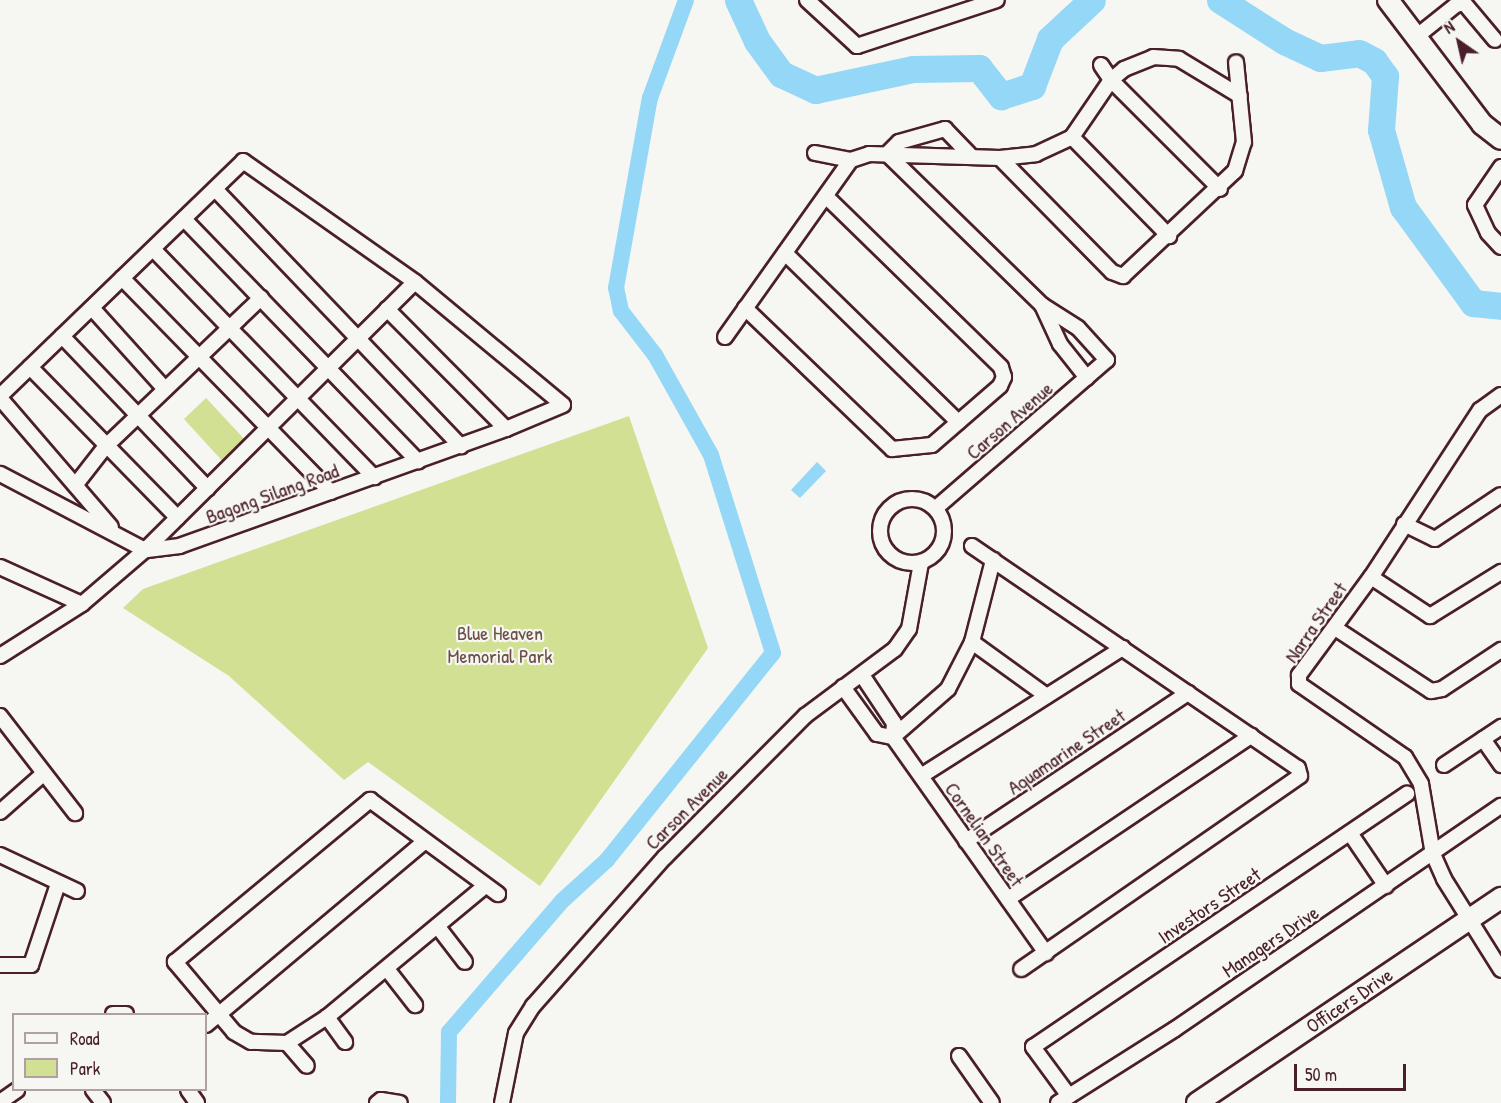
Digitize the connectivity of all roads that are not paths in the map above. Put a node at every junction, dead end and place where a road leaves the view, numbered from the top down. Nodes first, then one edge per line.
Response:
1 (807, 0) edge
2 (997, 0) edge
3 (1388, 0) edge
4 (972, 4) edge
5 (1416, 37) junction
6 (1495, 40) dead end
7 (1236, 62) dead end
8 (1101, 65) dead end
9 (1111, 80) junction
10 (1240, 96) junction
11 (1071, 137) junction
12 (1501, 140) edge
13 (815, 153) dead end
14 (887, 154) junction
15 (972, 157) junction
16 (1000, 158) junction
17 (851, 160) junction
18 (1501, 167) edge
19 (215, 189) junction
20 (1220, 189) junction
21 (826, 196) junction
22 (184, 219) junction
23 (1169, 236) junction
24 (1501, 247) edge
25 (153, 249) junction
26 (785, 253) junction
27 (122, 278) junction
28 (415, 282) junction
29 (261, 298) junction
30 (1042, 305) junction
31 (92, 308) junction
32 (745, 308) junction
33 (387, 309) junction
34 (228, 328) junction
35 (62, 336) junction
36 (358, 337) junction
37 (725, 337) dead end
38 (198, 358) junction
39 (30, 367) junction
40 (326, 369) junction
41 (1087, 378) junction
42 (165, 389) junction
43 (1501, 395) edge
44 (0, 397) edge
45 (298, 397) junction
46 (135, 417) junction
47 (958, 422) junction
48 (270, 429) junction
49 (506, 429) junction
50 (460, 446) junction
51 (105, 447) junction
52 (418, 461) junction
53 (0, 474) edge
54 (374, 477) junction
55 (77, 483) junction
56 (208, 489) junction
57 (332, 492) junction
58 (1501, 495) edge
59 (936, 508) junction
60 (178, 518) junction
61 (1404, 524) junction
62 (112, 529) junction
63 (972, 546) dead end
64 (145, 550) junction
65 (993, 560) junction
66 (921, 563) junction
67 (0, 567) edge
68 (1501, 572) edge
69 (1371, 577) junction
70 (82, 604) junction
71 (1335, 628) junction
72 (972, 642) junction
73 (1123, 648) junction
74 (1501, 650) edge
75 (0, 656) edge
76 (862, 675) junction
77 (843, 687) junction
78 (1188, 693) junction
79 (1047, 696) junction
80 (0, 716) edge
81 (1501, 727) edge
82 (1251, 736) junction
83 (893, 737) junction
84 (1483, 739) junction
85 (1444, 765) dead end
86 (1501, 765) edge
87 (42, 775) junction
88 (921, 777) junction
89 (1407, 794) dead end
90 (1501, 807) edge
91 (0, 812) edge
92 (75, 813) dead end
93 (1350, 833) junction
94 (425, 841) junction
95 (966, 841) junction
96 (1433, 854) junction
97 (0, 855) edge
98 (58, 884) junction
99 (485, 886) junction
100 (1386, 886) junction
101 (77, 891) dead end
102 (498, 894) dead end
103 (1501, 898) edge
104 (1008, 899) junction
105 (1469, 919) junction
106 (438, 927) junction
107 (1046, 953) junction
108 (465, 962) dead end
109 (0, 966) edge
110 (387, 969) junction
111 (1021, 969) dead end
112 (1501, 970) edge
113 (415, 1005) dead end
114 (218, 1015) junction
115 (327, 1017) junction
116 (207, 1024) edge
117 (345, 1042) dead end
118 (287, 1043) junction
119 (959, 1056) dead end
120 (307, 1066) dead end
121 (14, 1091) edge
122 (1064, 1099) edge
123 (0, 1102) edge
124 (400, 1102) edge
125 (377, 1103) edge
126 (502, 1103) edge
127 (992, 1103) edge
128 (1197, 1103) edge

1 - 4 street
2 - 4 street
3 - 5 street
5 - 6 street
5 - 12 street
7 - 10 street
8 - 9 street
9 - 10 street
9 - 11 street
9 - 20 street
10 - 20 street
11 - 16 street
11 - 23 street
13 - 17 street
14 - 15 street
14 - 15 street
14 - 17 street
14 - 30 street
15 - 16 street
16 - 23 street
17 - 21 street
18 - 24 street
19 - 22 street
19 - 28 street
19 - 36 street
20 - 23 street
21 - 26 street
21 - 47 street
22 - 25 street
22 - 29 street
25 - 27 street
25 - 34 street
26 - 32 street
26 - 47 street
27 - 31 street
27 - 38 street
28 - 33 street
28 - 49 street, Bagong Silang Road
29 - 34 street
29 - 40 street
30 - 41 street
30 - 41 street, Carson Avenue
31 - 35 street
31 - 42 street
32 - 37 street
32 - 47 street
33 - 36 street
33 - 49 street
34 - 38 street
34 - 45 street
35 - 39 street
35 - 46 street
36 - 40 street
36 - 50 street
38 - 42 street
38 - 48 street
39 - 44 street
39 - 51 street
40 - 45 street
40 - 52 street
41 - 59 street, Carson Avenue
42 - 46 street
43 - 61 street, Narra Street
44 - 55 street
45 - 48 street
45 - 54 street
46 - 51 street
46 - 56 street
48 - 56 street
48 - 57 street
49 - 50 street, Bagong Silang Road
50 - 52 street, Bagong Silang Road
51 - 55 street
51 - 60 street
52 - 54 street, Bagong Silang Road
53 - 62 street
54 - 57 street, Bagong Silang Road
55 - 62 street
56 - 60 street
57 - 64 street, Bagong Silang Road
58 - 61 street
59 - 66 street
59 - 66 street
60 - 64 street
61 - 69 street, Narra Street
62 - 64 street
63 - 65 street
64 - 70 street
65 - 72 street
65 - 73 street
66 - 76 street, Carson Avenue
67 - 70 street
68 - 69 street
69 - 71 street, Narra Street
70 - 75 street
71 - 74 street
71 - 96 street, Narra Street
72 - 79 street
72 - 83 street
73 - 78 street
73 - 79 street
76 - 77 street, Carson Avenue
76 - 83 street, Cornelian Street
77 - 83 street, Cornelian Street
77 - 126 street, Carson Avenue
78 - 82 street
78 - 95 street, Aquamarine Street
79 - 88 street
80 - 87 street
81 - 84 street
82 - 104 street
82 - 107 street
83 - 88 street, Cornelian Street
84 - 85 street
84 - 86 street
87 - 91 street
87 - 92 street
88 - 95 street, Cornelian Street
89 - 93 street, Investors Street
90 - 96 street, Managers Drive
93 - 100 street
93 - 122 street, Investors Street
94 - 99 street
94 - 114 street
94 - 114 street
95 - 104 street, Cornelian Street
96 - 100 street, Managers Drive
96 - 105 street, Narra Street
97 - 98 street
98 - 101 street
98 - 109 street
99 - 102 street
99 - 106 street
100 - 122 street, Managers Drive
103 - 105 street, Officers Drive
104 - 107 street, Cornelian Street
105 - 112 street, Narra Street
105 - 128 street, Officers Drive
106 - 108 street
106 - 110 street
107 - 111 street
110 - 113 street
110 - 115 street
114 - 116 street
114 - 118 street
115 - 117 street
115 - 118 street
118 - 120 street
119 - 127 street
121 - 123 street
124 - 125 street

